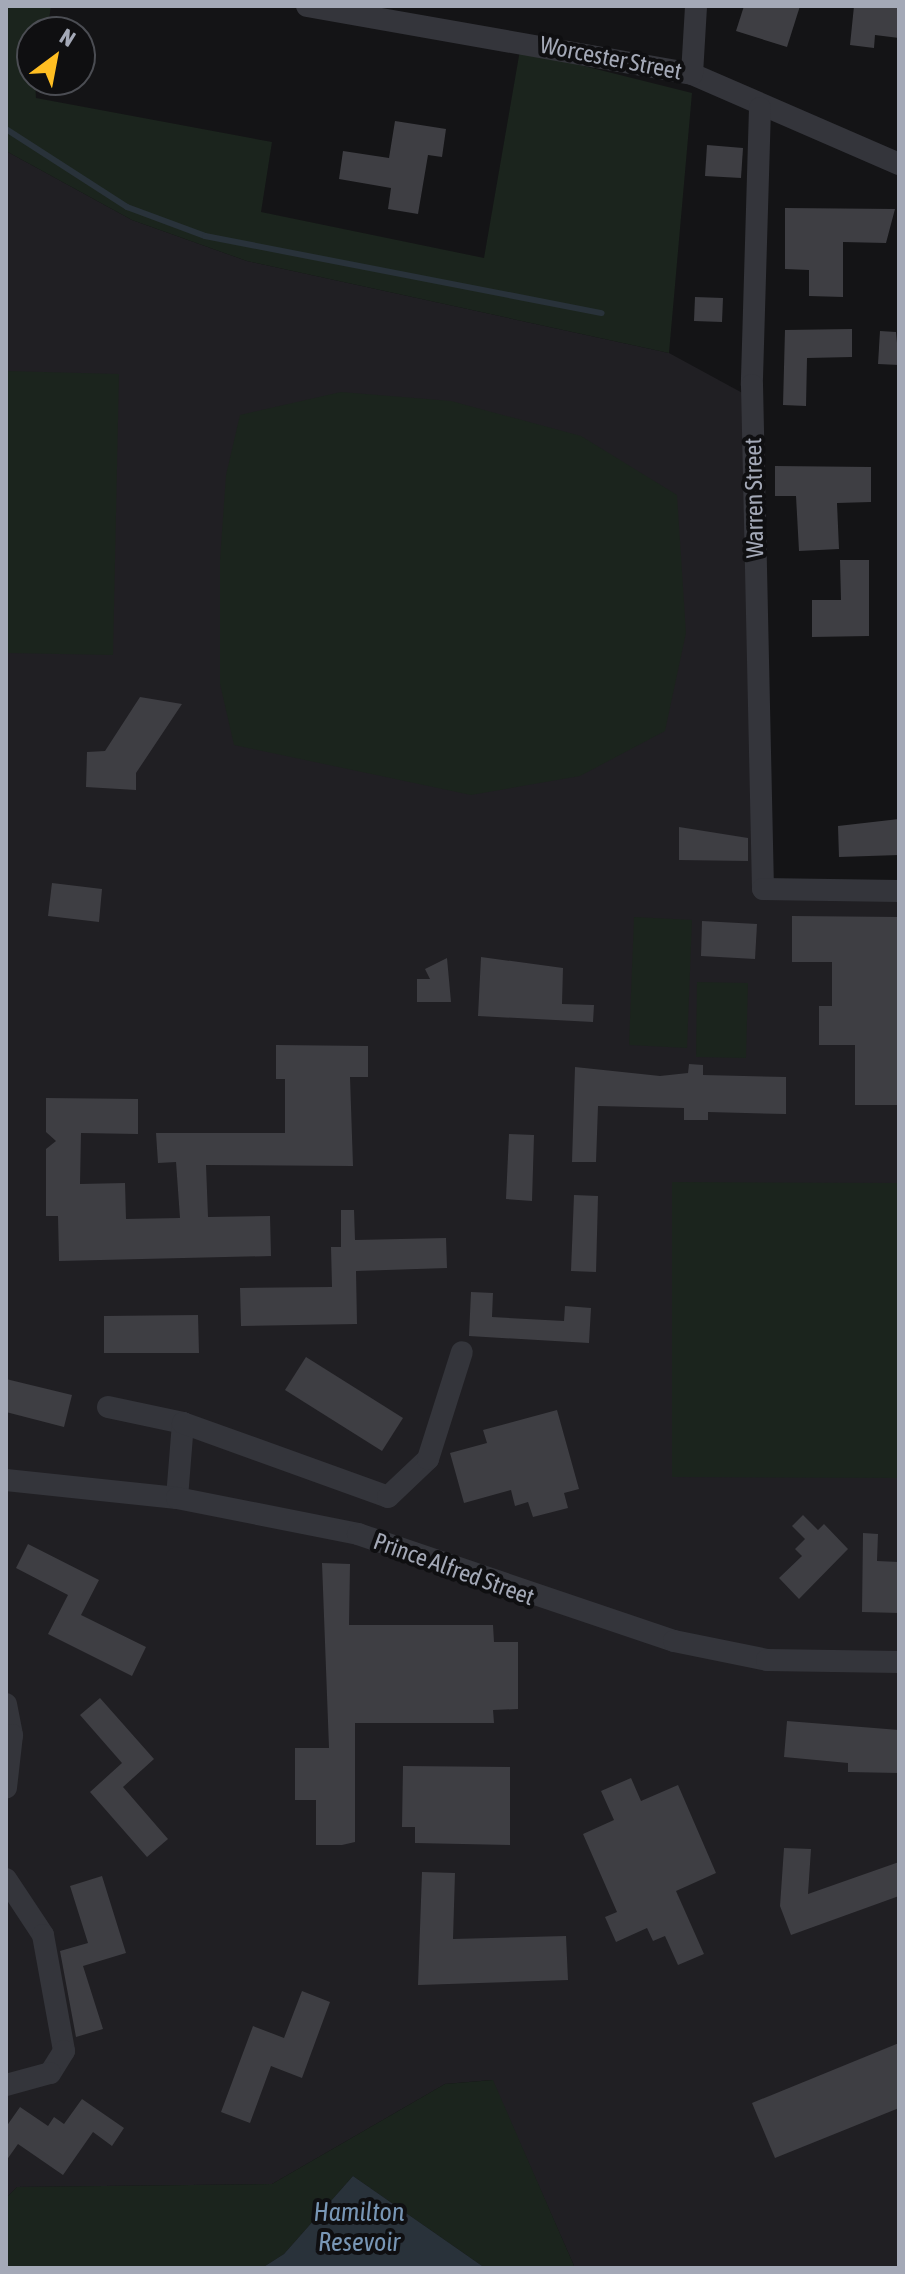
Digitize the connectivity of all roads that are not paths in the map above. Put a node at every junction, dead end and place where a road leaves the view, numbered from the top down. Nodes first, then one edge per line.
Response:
1 (307, 6) edge
2 (696, 6) edge
3 (692, 74) junction
4 (760, 108) junction
5 (899, 164) edge
6 (899, 891) edge
7 (462, 1352) dead end
8 (108, 1407) dead end
9 (183, 1423) junction
10 (6, 1480) edge
11 (177, 1498) junction
12 (899, 1662) edge
13 (6, 1704) edge
14 (6, 1788) edge
15 (6, 1879) edge
16 (6, 2085) edge

1 - 3 street, Worcester Street
2 - 3 street
3 - 4 street, Worcester Street
4 - 5 street, Worcester Street
4 - 6 street, Warren Street
7 - 9 street
8 - 9 street
9 - 11 street
10 - 11 street, Prince Alfred Street
11 - 12 street, Prince Alfred Street
13 - 14 street
15 - 16 street

